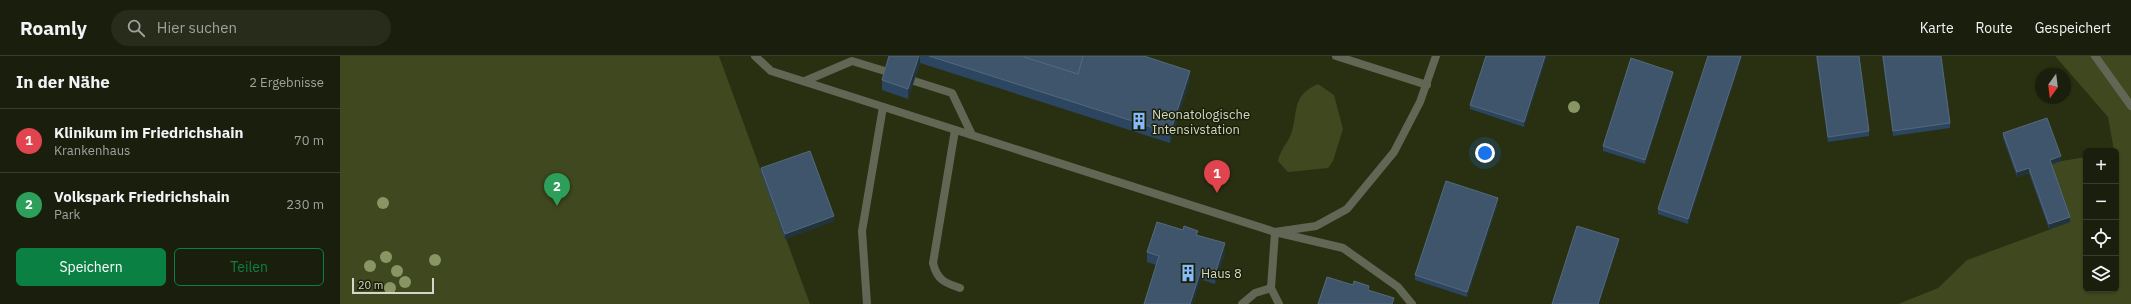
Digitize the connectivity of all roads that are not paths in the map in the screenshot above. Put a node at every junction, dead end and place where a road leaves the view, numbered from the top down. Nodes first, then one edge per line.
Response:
1 (755, 56) edge
2 (1336, 56) edge
3 (1436, 56) edge
4 (2095, 56) edge
5 (888, 72) edge
6 (805, 81) junction
7 (914, 81) edge
8 (1427, 85) junction
9 (2131, 106) edge
10 (884, 107) junction
11 (955, 130) junction
12 (972, 135) junction
13 (1275, 232) junction
14 (960, 288) dead end
15 (1271, 288) junction
16 (866, 304) edge
17 (1242, 304) edge
18 (1280, 304) edge
19 (1412, 304) edge

1 - 6 lane
2 - 8 lane
3 - 8 lane
4 - 9 lane
5 - 6 lane
6 - 10 lane
7 - 12 lane
8 - 13 lane
10 - 11 lane
10 - 16 lane
11 - 12 lane
11 - 14 lane
12 - 13 lane
13 - 15 lane
13 - 19 lane
15 - 17 lane
15 - 18 lane

